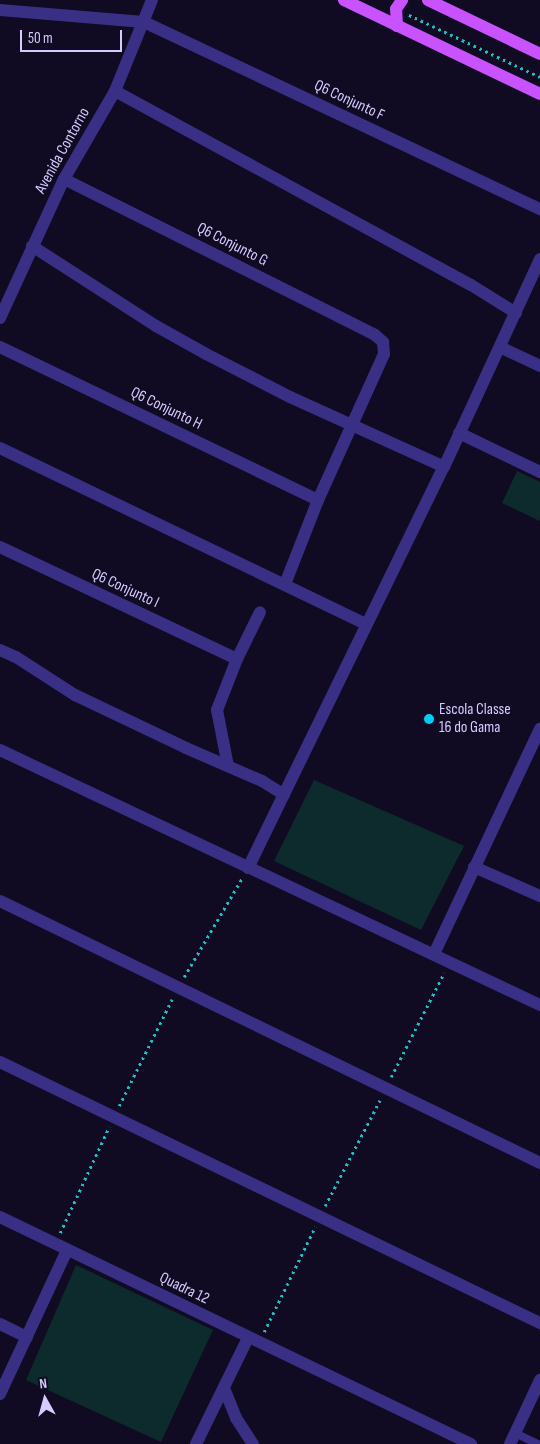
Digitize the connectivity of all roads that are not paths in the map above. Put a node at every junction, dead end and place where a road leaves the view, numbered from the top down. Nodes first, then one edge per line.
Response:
1 (152, 0) edge
2 (344, 0) edge
3 (428, 0) edge
4 (399, 5) edge
5 (0, 10) edge
6 (144, 22) junction
7 (397, 26) junction
8 (540, 54) edge
9 (115, 91) junction
10 (540, 94) edge
11 (64, 179) junction
12 (540, 209) edge
13 (32, 246) junction
14 (540, 259) edge
15 (516, 313) junction
16 (0, 318) edge
17 (0, 347) edge
18 (500, 347) junction
19 (540, 366) edge
20 (353, 424) junction
21 (459, 433) junction
22 (0, 448) edge
23 (444, 467) junction
24 (540, 472) edge
25 (318, 500) junction
26 (0, 547) edge
27 (285, 584) junction
28 (260, 612) dead end
29 (365, 624) junction
30 (0, 650) edge
31 (237, 659) junction
32 (540, 729) edge
33 (0, 750) edge
34 (228, 766) junction
35 (284, 795) junction
36 (248, 868) junction
37 (474, 868) junction
38 (540, 896) edge
39 (0, 901) edge
40 (434, 954) junction
41 (540, 1005) edge
42 (0, 1062) edge
43 (540, 1163) edge
44 (0, 1217) edge
45 (67, 1250) junction
46 (540, 1322) edge
47 (0, 1324) edge
48 (27, 1337) junction
49 (254, 1340) junction
50 (540, 1380) edge
51 (224, 1388) junction
52 (0, 1394) edge
53 (512, 1438) edge
54 (196, 1444) edge
55 (253, 1444) edge
56 (471, 1444) edge
57 (538, 1444) edge

1 - 6 street, Avenida Contorno
2 - 7 main road
3 - 8 main road
4 - 7 main road
5 - 6 street
6 - 9 street, Avenida Contorno
6 - 12 street, Q6 Conjunto F
7 - 10 main road
9 - 11 street, Avenida Contorno
9 - 15 street
11 - 13 street, Avenida Contorno
11 - 20 street, Q6 Conjunto G
13 - 16 street, Avenida Contorno
13 - 20 street
14 - 15 street
15 - 18 street
17 - 25 street, Q6 Conjunto H
18 - 19 street
18 - 21 street
20 - 23 street
20 - 25 street
21 - 23 street
21 - 24 street
22 - 27 street
23 - 29 street
25 - 27 street
26 - 31 street, Q6 Conjunto I
27 - 29 street
28 - 31 street
29 - 35 street
30 - 34 street
31 - 34 street
32 - 37 street
33 - 36 street
34 - 35 street
35 - 36 street
36 - 40 street
37 - 38 street
37 - 40 street
39 - 43 street
40 - 41 street
42 - 46 street
44 - 45 street, Quadra 12
45 - 48 street
45 - 49 street, Quadra 12
47 - 48 street
48 - 52 street
49 - 51 street
49 - 56 street, Quadra 12
50 - 53 street
51 - 54 street
51 - 55 street
53 - 57 lane

